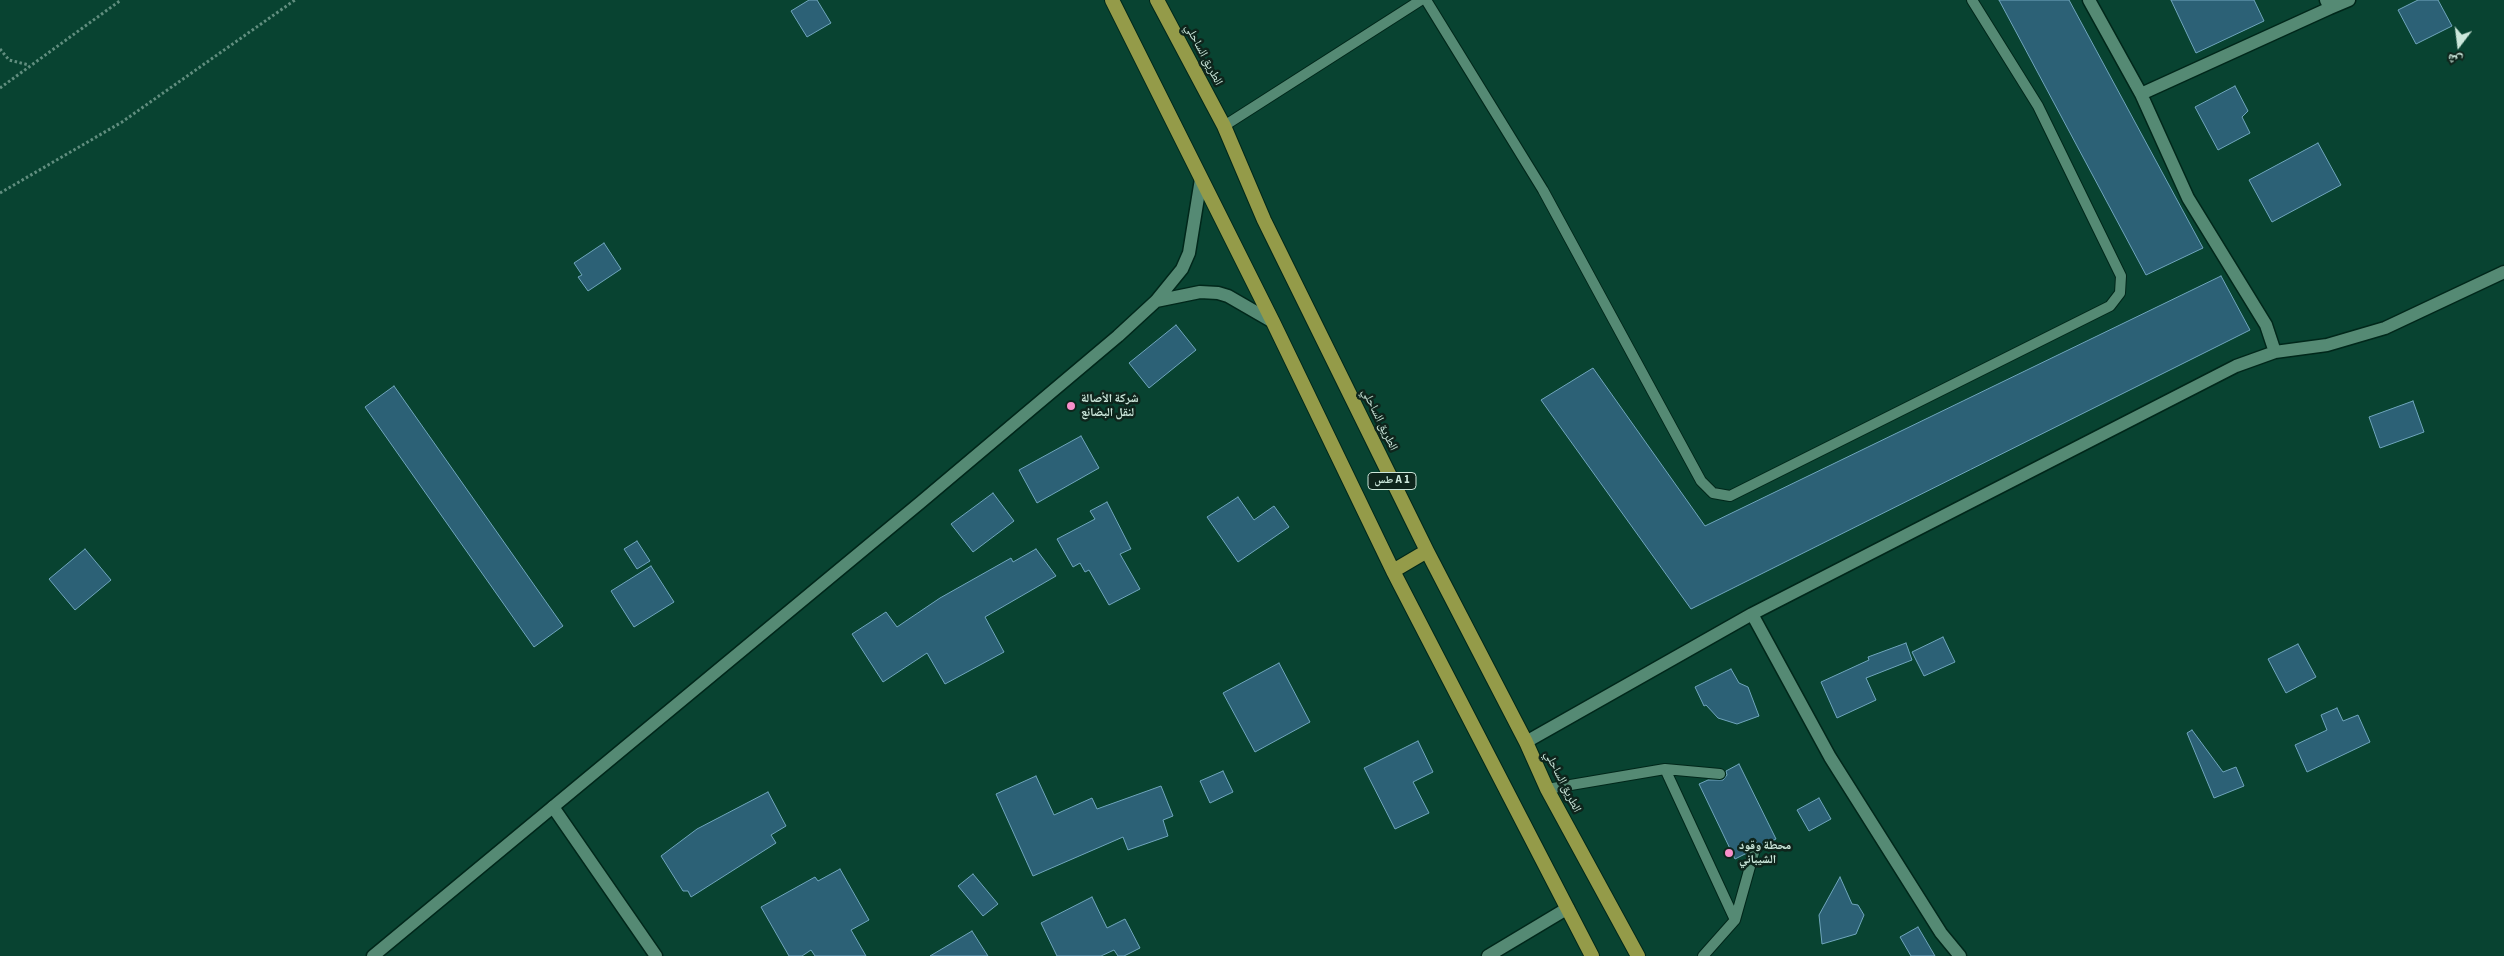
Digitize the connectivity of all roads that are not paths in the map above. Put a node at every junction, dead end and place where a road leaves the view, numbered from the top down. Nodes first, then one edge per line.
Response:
1 (1112, 0) edge
2 (1157, 0) edge
3 (1421, 0) edge
4 (1426, 0) edge
5 (1972, 0) edge
6 (2089, 0) edge
7 (2349, 0) edge
8 (2328, 4) edge
9 (2141, 94) junction
10 (1224, 126) junction
11 (1201, 179) junction
12 (2504, 272) edge
13 (1156, 301) junction
14 (1273, 322) junction
15 (2275, 352) junction
16 (1427, 551) junction
17 (1393, 571) junction
18 (1752, 614) junction
19 (1526, 742) junction
20 (1665, 769) junction
21 (1720, 774) dead end
22 (1547, 789) junction
23 (553, 807) junction
24 (1755, 849) dead end
25 (1568, 908) junction
26 (1735, 920) junction
27 (373, 956) edge
28 (656, 956) edge
29 (1488, 956) edge
30 (1592, 956) edge
31 (1638, 956) edge
32 (1703, 956) edge
33 (1960, 956) edge

1 - 11 highway, طس A 1
2 - 10 highway, الطريق الساحلي / طس A 1
3 - 10 lane
4 - 5 lane
6 - 9 street
7 - 8 street
8 - 9 street
9 - 15 street
10 - 16 highway, الطريق الساحلي / طس A 1
11 - 13 street
11 - 14 highway, طس A 1
12 - 15 street
13 - 14 street
13 - 23 street
14 - 17 highway, طس A 1
15 - 18 street
16 - 17 highway
16 - 19 highway, الطريق الساحلي / طس A 1
17 - 25 highway, طس A 1
18 - 19 street
18 - 33 street
19 - 22 highway, الطريق الساحلي / طس A 1
20 - 21 lane
20 - 22 lane
20 - 26 lane
22 - 31 highway, الطريق الساحلي / طس A 1
23 - 27 street
23 - 28 street
24 - 26 lane
25 - 29 street
25 - 30 highway, طس A 1
26 - 32 lane

